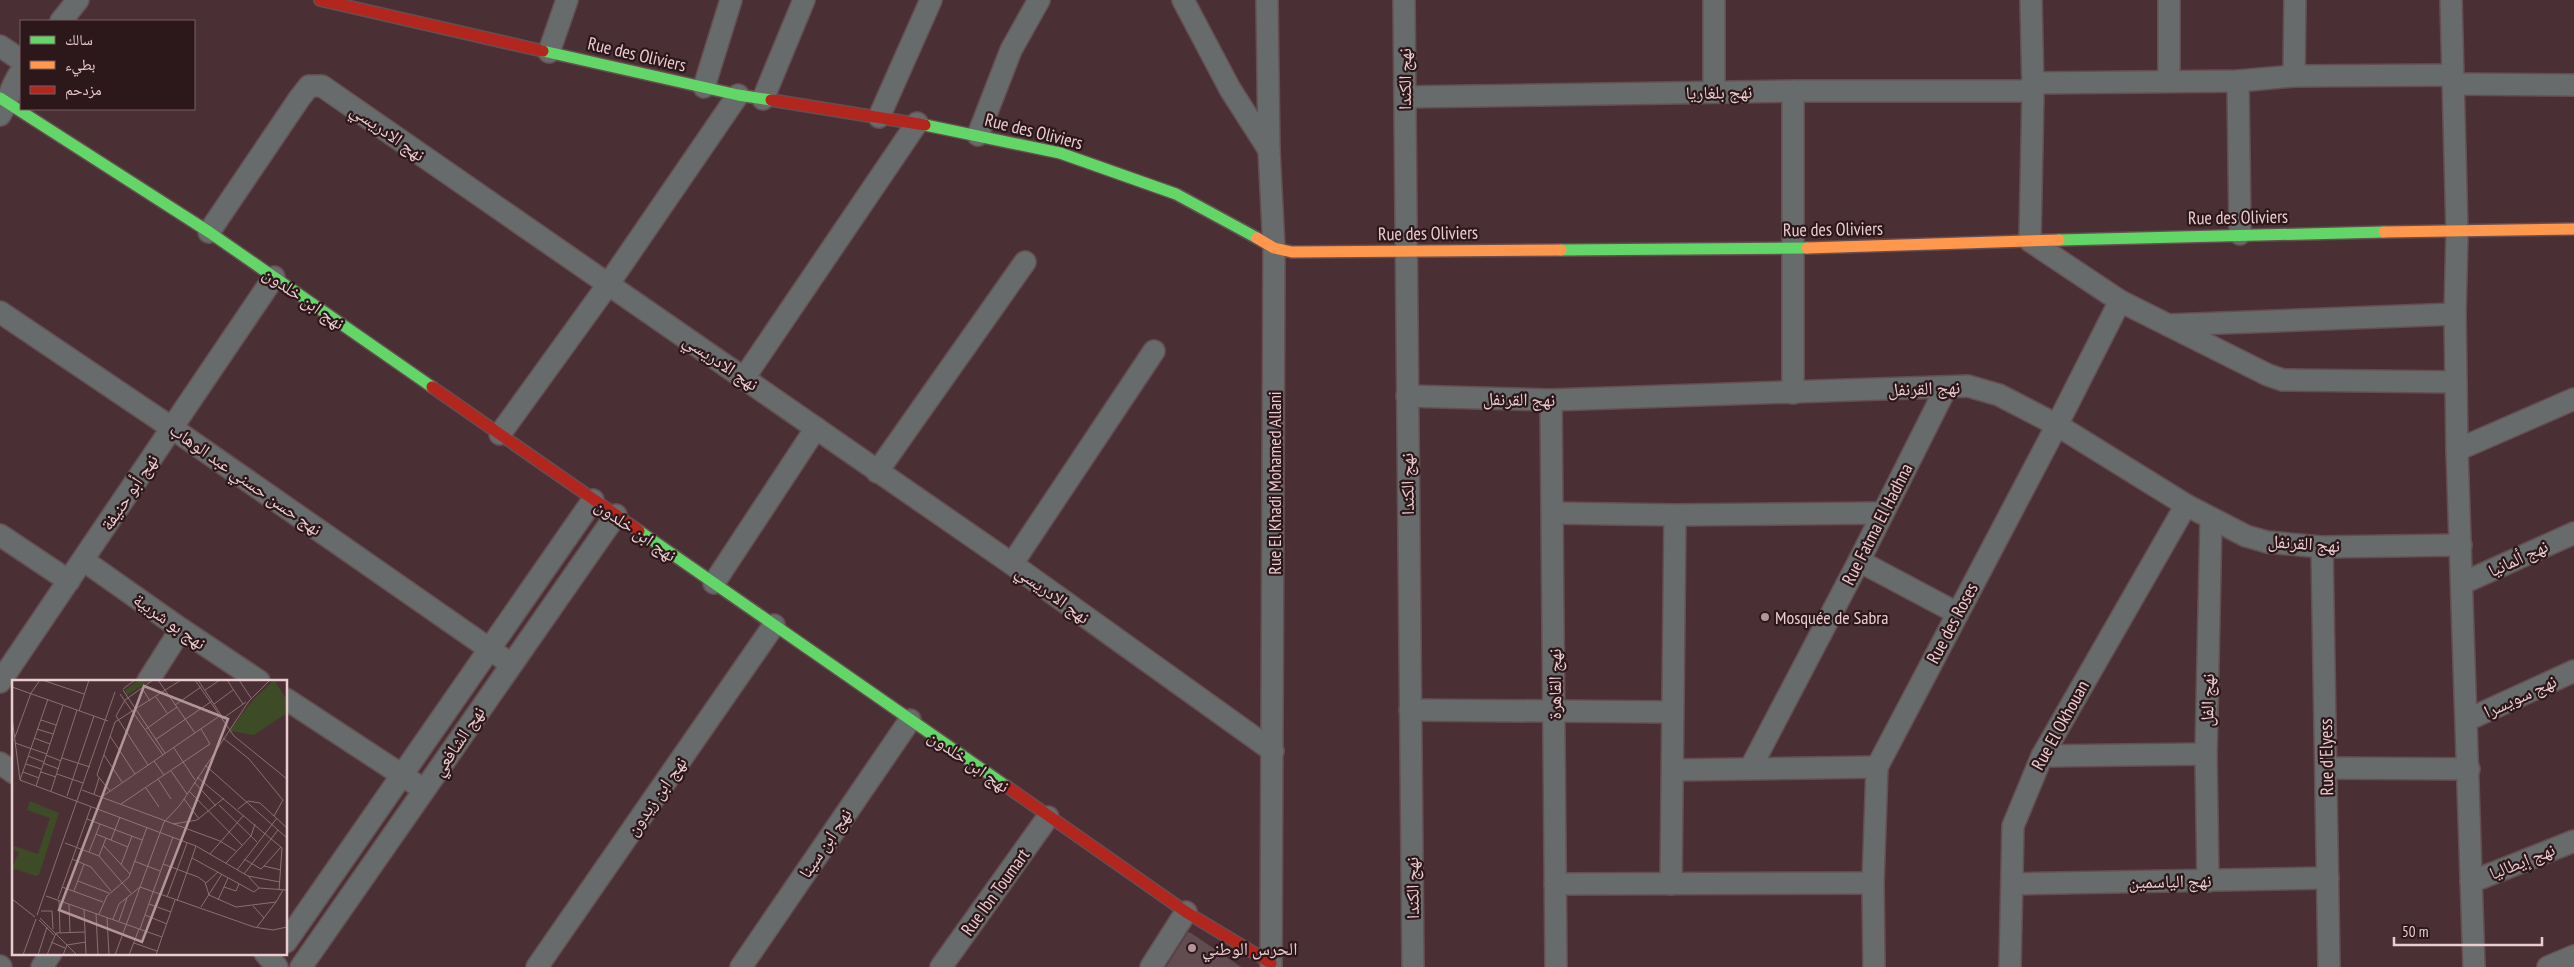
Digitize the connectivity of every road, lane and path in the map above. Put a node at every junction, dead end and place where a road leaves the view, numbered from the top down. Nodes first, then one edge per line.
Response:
1 (78, 0) edge
2 (320, 0) edge
3 (567, 0) edge
4 (731, 0) edge
5 (804, 0) edge
6 (931, 0) edge
7 (1039, 0) edge
8 (1183, 0) edge
9 (1267, 0) edge
10 (1404, 0) edge
11 (1714, 0) edge
12 (2031, 0) edge
13 (2169, 0) edge
14 (2295, 0) edge
15 (2451, 0) edge
16 (62, 20) edge
17 (0, 46) edge
18 (549, 52) junction
19 (2294, 76) junction
20 (2453, 79) junction
21 (2169, 81) junction
22 (2238, 81) junction
23 (2574, 85) edge
24 (10, 87) edge
25 (704, 87) junction
26 (2032, 87) junction
27 (1714, 92) junction
28 (1793, 92) junction
29 (738, 95) junction
30 (1405, 97) junction
31 (763, 99) junction
32 (42, 110) edge
33 (879, 117) junction
34 (917, 123) junction
35 (978, 135) junction
36 (1269, 150) junction
37 (2574, 229) edge
38 (209, 232) junction
39 (2458, 233) junction
40 (2240, 234) junction
41 (2030, 242) junction
42 (1274, 248) junction
43 (1792, 248) junction
44 (1406, 250) junction
45 (1025, 262) dead end
46 (274, 277) junction
47 (607, 286) junction
48 (2120, 301) junction
49 (0, 312) edge
50 (2455, 314) junction
51 (2166, 325) junction
52 (1154, 352) dead end
53 (744, 378) junction
54 (2456, 382) junction
55 (1946, 388) junction
56 (1793, 393) junction
57 (1406, 396) junction
58 (2574, 399) edge
59 (1551, 400) junction
60 (2057, 425) junction
61 (172, 428) junction
62 (816, 428) junction
63 (500, 434) junction
64 (2457, 450) junction
65 (877, 472) junction
66 (593, 500) junction
67 (2186, 506) junction
68 (1553, 513) junction
69 (1882, 513) junction
70 (616, 515) junction
71 (1675, 515) junction
72 (2211, 519) junction
73 (2574, 533) edge
74 (0, 535) edge
75 (2462, 546) junction
76 (2322, 547) junction
77 (83, 560) junction
78 (1859, 561) junction
79 (1012, 564) junction
80 (69, 581) junction
81 (714, 583) junction
82 (2463, 584) junction
83 (1957, 613) junction
84 (774, 625) junction
85 (181, 630) junction
86 (490, 648) junction
87 (511, 664) junction
88 (2574, 671) edge
89 (149, 680) edge
90 (257, 680) edge
91 (0, 682) edge
92 (288, 700) edge
93 (1410, 710) junction
94 (1554, 712) junction
95 (1672, 712) junction
96 (910, 720) junction
97 (2467, 720) junction
98 (1273, 751) junction
99 (2206, 754) junction
100 (2042, 756) junction
101 (0, 762) edge
102 (1750, 767) junction
103 (1877, 767) junction
104 (2327, 768) junction
105 (2469, 768) junction
106 (1674, 770) junction
107 (12, 771) edge
108 (403, 776) junction
109 (425, 790) junction
110 (1048, 817) junction
111 (2574, 841) edge
112 (2328, 878) junction
113 (2208, 881) junction
114 (2471, 882) junction
115 (1873, 883) junction
116 (1555, 884) junction
117 (1671, 884) junction
118 (2012, 884) junction
119 (1186, 912) junction
120 (288, 939) edge
121 (50, 954) edge
122 (2574, 956) edge
123 (1271, 965) edge
124 (42, 967) edge
125 (301, 967) edge
126 (537, 967) edge
127 (741, 967) edge
128 (941, 967) edge
129 (1151, 967) edge
130 (1413, 967) edge
131 (1556, 967) edge
132 (1874, 967) edge
133 (2010, 967) edge
134 (2329, 967) edge
135 (2474, 967) edge
136 (2548, 967) edge

1 - 16 street
2 - 18 street, Rue des Oliviers
3 - 18 street
4 - 25 street
5 - 31 street
6 - 33 street
7 - 35 street
8 - 36 street
9 - 36 street, Rue El Khadi Mohamed Allani
10 - 30 street, نهج الكندا
11 - 27 street
12 - 26 street
13 - 21 street
14 - 19 street
15 - 20 street
17 - 24 street, نهج ابن خلدون
18 - 25 street, Rue des Oliviers
19 - 20 street, نهج بلغاريا
19 - 22 street, نهج بلغاريا
20 - 23 street, نهج بلغاريا
20 - 39 street
21 - 22 street, نهج بلغاريا
21 - 26 street, نهج بلغاريا
22 - 40 street
25 - 29 street, Rue des Oliviers
26 - 28 street, نهج بلغاريا
26 - 41 street
27 - 28 street, نهج بلغاريا
27 - 30 street, نهج بلغاريا
28 - 43 street
29 - 31 street, Rue des Oliviers
29 - 47 street
30 - 44 street, نهج الكندا
31 - 33 street, Rue des Oliviers
32 - 38 street, نهج ابن خلدون
33 - 34 street, Rue des Oliviers
34 - 35 street, Rue des Oliviers
34 - 53 street
35 - 42 street, Rue des Oliviers
36 - 42 street, Rue El Khadi Mohamed Allani
37 - 39 street, Rue des Oliviers
38 - 46 street, نهج ابن خلدون
38 - 47 street, نهج الادريسي
39 - 40 street, Rue des Oliviers
39 - 50 street
40 - 41 street, Rue des Oliviers
41 - 43 street, Rue des Oliviers
41 - 48 street
42 - 44 street, Rue des Oliviers
42 - 98 street, Rue El Khadi Mohamed Allani
43 - 44 street, Rue des Oliviers
43 - 56 street
44 - 57 street, نهج الكندا
45 - 65 street
46 - 61 street, نهج أبو حنيفة
46 - 63 street, نهج ابن خلدون
47 - 53 street, نهج الادريسي
47 - 63 street
48 - 51 street
48 - 60 street, Rue des Roses
49 - 61 street, نهج حسن حسني عبد الوهاب
50 - 51 street
50 - 54 street
51 - 54 street
52 - 79 street
53 - 62 street, نهج الادريسي
54 - 64 street
55 - 56 street, نهج القرنفل
55 - 60 street, نهج القرنفل
55 - 69 street, Rue Fatma El Hadhna
56 - 59 street, نهج القرنفل
57 - 59 street, نهج القرنفل
57 - 93 street, نهج الكندا
58 - 64 street
59 - 68 street, نهج القاهرة
60 - 67 street, نهج القرنفل
60 - 83 street, Rue des Roses
61 - 77 street, نهج أبو حنيفة
61 - 86 street, نهج حسن حسني عبد الوهاب
62 - 65 street, نهج الادريسي
62 - 81 street
63 - 66 street, نهج ابن خلدون
64 - 75 street
65 - 79 street, نهج الادريسي
66 - 70 street, نهج ابن خلدون
66 - 86 street, نهج الشافعي
67 - 72 street, نهج القرنفل
67 - 100 street, Rue El Okhouan
68 - 71 street
68 - 94 street, نهج القاهرة
69 - 71 street
69 - 78 street, Rue Fatma El Hadhna
70 - 81 street, نهج ابن خلدون
70 - 87 street, نهج الشافعي
71 - 95 street
72 - 76 street, نهج القرنفل
72 - 99 street, نهج الفل
73 - 82 street, نهج ألمانيا
74 - 80 street
75 - 76 street, نهج القرنفل
75 - 82 street
76 - 104 street, Rue d'Elyess
77 - 80 street, نهج أبو حنيفة
77 - 85 street, نهج بو شربية
78 - 83 street
78 - 102 street, Rue Fatma El Hadhna
79 - 98 street, نهج الادريسي
80 - 91 street, نهج أبو حنيفة
81 - 84 street, نهج ابن خلدون
82 - 97 street
83 - 103 street, Rue des Roses
84 - 96 street, نهج ابن خلدون
84 - 126 street, نهج ابن زيدون
85 - 89 street
85 - 90 street, نهج بو شربية
86 - 87 street, نهج حسن حسني عبد الوهاب
86 - 108 street, نهج الشافعي
87 - 109 street, نهج الشافعي
88 - 97 street, نهج سويسرا
92 - 108 street
93 - 94 street
93 - 130 street, نهج الكندا
94 - 95 street
94 - 116 street, نهج القاهرة
95 - 106 street
96 - 110 street, نهج ابن خلدون
96 - 127 street, نهج ابن سينا
97 - 105 street
98 - 123 street, Rue El Khadi Mohamed Allani
99 - 100 street
99 - 113 street, نهج الفل
100 - 118 street, Rue El Okhouan
101 - 107 street
102 - 103 street
102 - 106 street
103 - 115 street, Rue des Roses
104 - 105 street
104 - 112 street, Rue d'Elyess
105 - 114 street
106 - 117 street
108 - 109 street
108 - 120 street, نهج الشافعي
109 - 125 street, نهج الشافعي
110 - 119 street, نهج ابن خلدون
110 - 128 street, Rue Ibn Toumart
111 - 114 street, نهج إيطاليا
112 - 113 street, نهج الياسمين
112 - 134 street, Rue d'Elyess
113 - 118 street, نهج الياسمين
114 - 135 street
115 - 117 street
115 - 132 street, Rue des Roses
116 - 117 street
116 - 131 street, نهج القاهرة
118 - 133 street, Rue El Okhouan
119 - 123 street, نهج ابن خلدون
119 - 129 street
121 - 124 street
122 - 136 street

